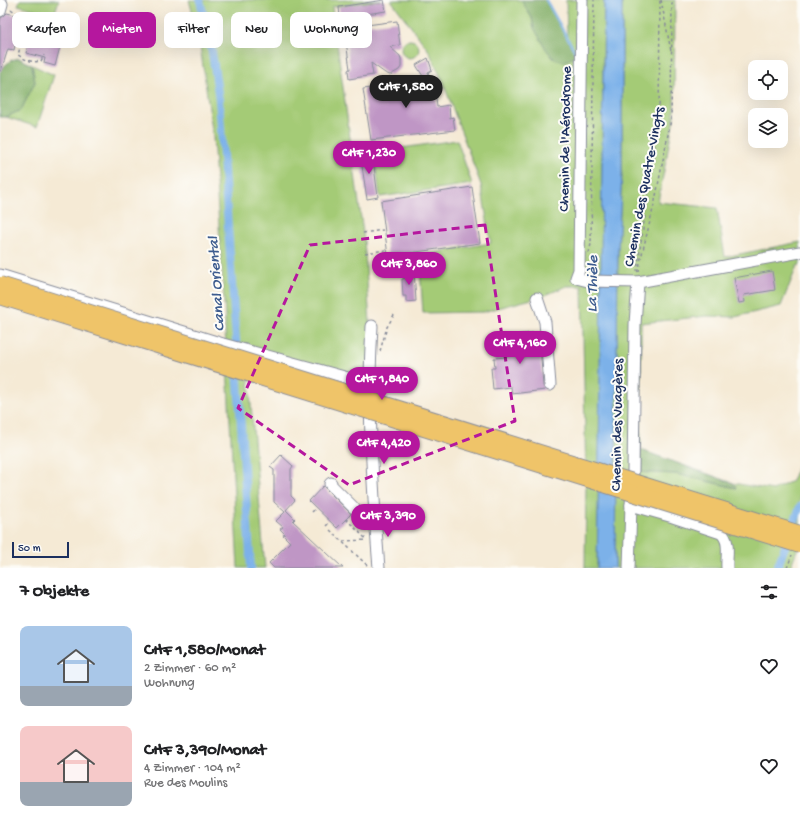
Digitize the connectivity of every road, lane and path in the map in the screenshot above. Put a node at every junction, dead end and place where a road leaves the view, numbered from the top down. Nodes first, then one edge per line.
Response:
1 (582, 0) edge
2 (594, 0) edge
3 (661, 0) edge
4 (672, 0) edge
5 (1, 8) edge
6 (672, 54) junction
7 (44, 55) dead end
8 (383, 230) dead end
9 (363, 233) dead end
10 (386, 250) dead end
11 (365, 252) dead end
12 (800, 252) edge
13 (588, 258) dead end
14 (378, 270) dead end
15 (397, 272) dead end
16 (0, 275) edge
17 (636, 279) junction
18 (0, 284) edge
19 (0, 296) edge
20 (537, 298) dead end
21 (394, 315) dead end
22 (372, 326) dead end
23 (379, 353) dead end
24 (370, 384) junction
25 (550, 385) dead end
26 (331, 483) dead end
27 (631, 505) junction
28 (316, 508) dead end
29 (354, 508) dead end
30 (312, 512) dead end
31 (346, 519) dead end
32 (330, 522) dead end
33 (326, 526) dead end
34 (330, 530) dead end
35 (800, 534) edge
36 (343, 541) junction
37 (800, 546) edge
38 (374, 567) edge
39 (629, 568) edge
40 (727, 568) edge

1 - 17 street, Chemin de l'Aérodrome
2 - 13 path
3 - 6 path
3 - 17 path
4 - 6 path, Chemin des Quatre-Vingts
5 - 7 path
6 - 17 path, Chemin des Quatre-Vingts
8 - 9 path
10 - 11 path
12 - 17 street
14 - 15 path
16 - 24 street
17 - 27 street, Chemin des Vuagères
18 - 35 highway, bridge
19 - 37 highway, bridge
20 - 25 street
21 - 23 path
22 - 24 street
24 - 38 street
26 - 29 street
27 - 39 street, Chemin des Vuagères
27 - 40 street
28 - 30 path
31 - 36 path
32 - 33 path
34 - 36 path
36 - 38 path

